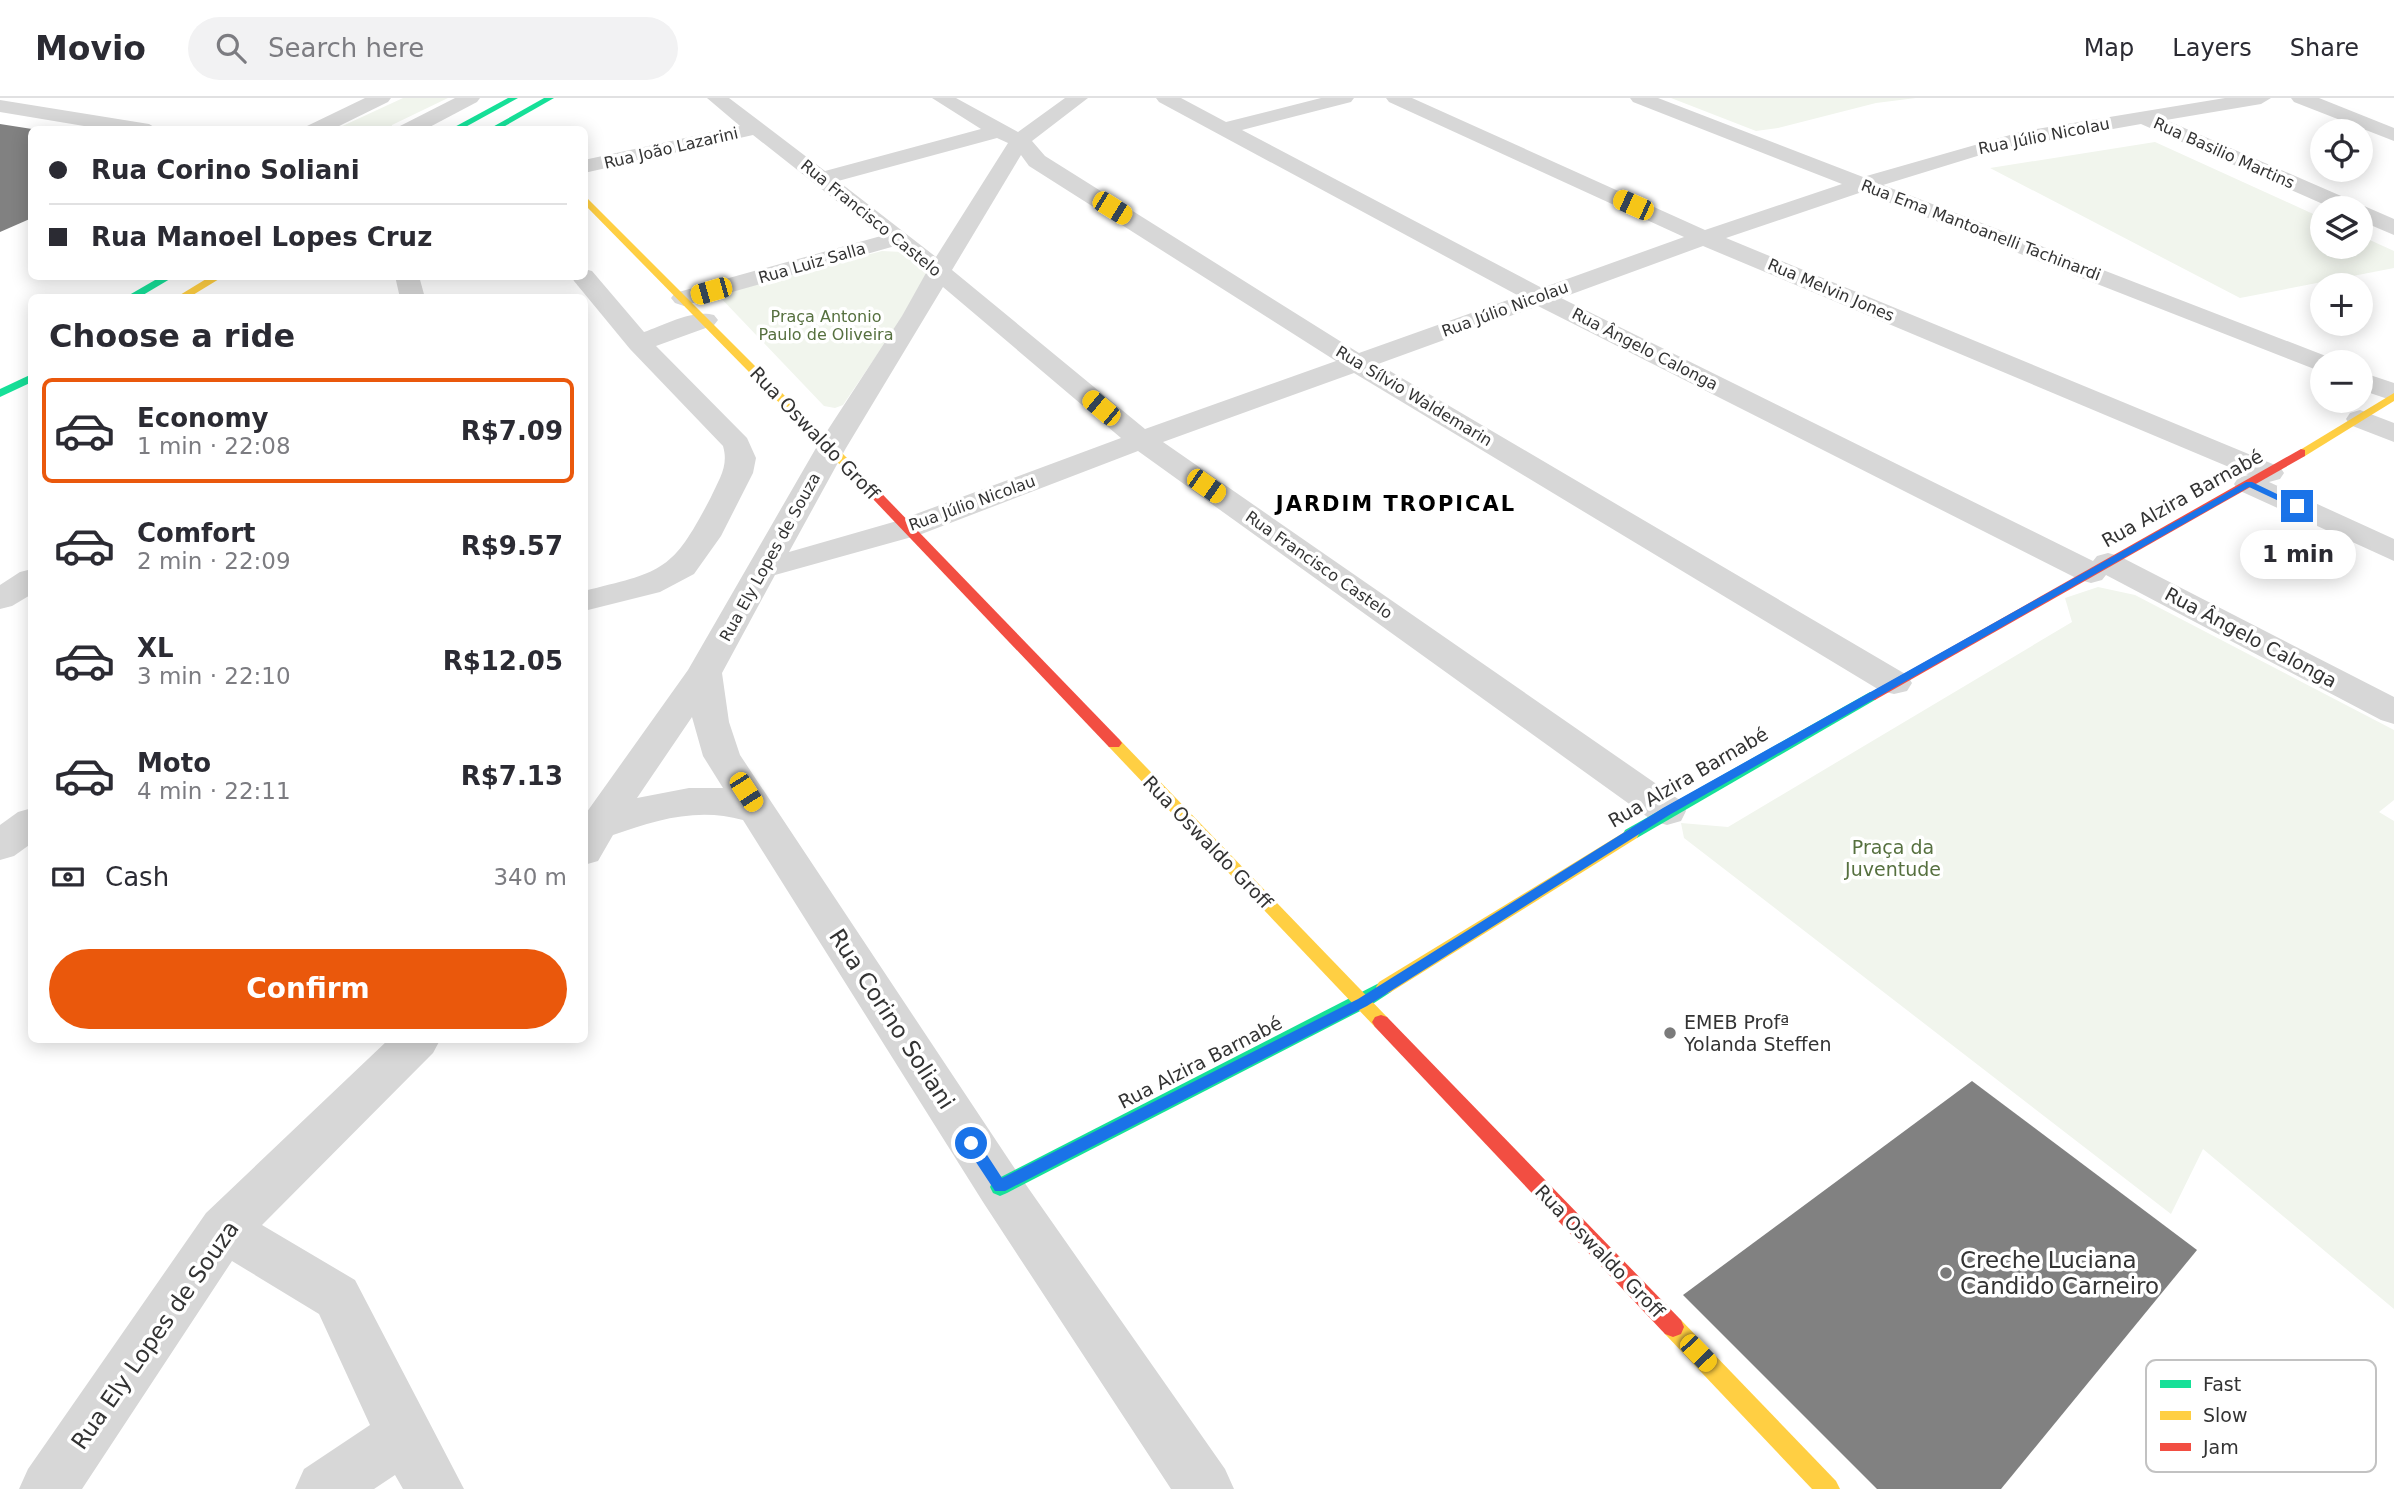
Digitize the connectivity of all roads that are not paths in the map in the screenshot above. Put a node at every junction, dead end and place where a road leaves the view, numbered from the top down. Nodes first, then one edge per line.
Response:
1 (381, 98) edge
2 (470, 98) edge
3 (514, 98) edge
4 (550, 98) edge
5 (717, 98) edge
6 (942, 98) edge
7 (1078, 98) edge
8 (1166, 98) edge
9 (1344, 98) edge
10 (1396, 98) edge
11 (1640, 98) edge
12 (2261, 98) edge
13 (2301, 98) edge
14 (2110, 103) dead end
15 (0, 106) edge
16 (2142, 117) junction
17 (494, 125) edge
18 (124, 126) edge
19 (322, 126) edge
20 (415, 126) edge
21 (758, 128) junction
22 (1227, 128) junction
23 (2394, 135) edge
24 (1009, 136) junction
25 (588, 166) edge
26 (824, 178) junction
27 (996, 180) junction
28 (1067, 180) junction
29 (1864, 184) junction
30 (2323, 196) edge
31 (588, 202) edge
32 (2373, 218) edge
33 (2394, 228) edge
34 (900, 238) junction
35 (1704, 238) junction
36 (938, 273) junction
37 (163, 280) edge
38 (212, 280) edge
39 (586, 280) edge
40 (136, 294) edge
41 (187, 294) edge
42 (1540, 297) junction
43 (684, 298) junction
44 (983, 310) junction
45 (915, 316) junction
46 (705, 320) junction
47 (639, 343) junction
48 (2310, 360) edge
49 (1357, 363) junction
50 (28, 379) edge
51 (2373, 385) edge
52 (0, 394) edge
53 (2394, 394) edge
54 (2360, 419) junction
55 (2394, 433) edge
56 (1141, 440) junction
57 (831, 448) junction
58 (2259, 479) junction
59 (908, 528) junction
60 (2394, 551) edge
61 (2099, 568) junction
62 (762, 569) junction
63 (28, 582) edge
64 (0, 599) edge
65 (588, 600) edge
66 (704, 673) junction
67 (1894, 683) junction
68 (2394, 712) edge
69 (757, 810) junction
70 (1667, 811) junction
71 (28, 825) edge
72 (592, 838) edge
73 (0, 846) edge
74 (1362, 1002) junction
75 (414, 1043) edge
76 (1000, 1187) junction
77 (224, 1229) junction
78 (404, 1436) junction
79 (48, 1489) edge
80 (324, 1489) edge
81 (435, 1489) edge
82 (1205, 1489) edge
83 (1828, 1489) edge

1 - 19 street
2 - 20 street
3 - 17 street
4 - 17 street
5 - 21 street, Rua Francisco Castelo
6 - 24 street, Rua Sílvio Waldemarin
7 - 24 street, Rua Ely Lopes de Souza
8 - 22 street, Rua Ângelo Calonga
9 - 22 street
10 - 35 street, Rua Melvin Jones
11 - 29 street, Rua Ema Mantoanelli Tachinardi
12 - 16 street, Rua Júlio Nicolau
13 - 23 street
14 - 16 street, Rua Basilio Martins
15 - 18 street
16 - 29 street, Rua Júlio Nicolau
16 - 30 street, Rua Basilio Martins
21 - 25 street, Rua João Lazarini
21 - 26 street, Rua Francisco Castelo
22 - 42 street, Rua Ângelo Calonga
24 - 26 street
24 - 27 street, Rua Ely Lopes de Souza
24 - 28 street, Rua Sílvio Waldemarin
26 - 34 street, Rua Francisco Castelo
27 - 28 street
27 - 36 street, Rua Ely Lopes de Souza
28 - 49 street, Rua Sílvio Waldemarin
29 - 35 street, Rua Júlio Nicolau
29 - 48 street, Rua Ema Mantoanelli Tachinardi
31 - 43 street, Rua Oswaldo Groff
32 - 33 street
34 - 36 street, Rua Francisco Castelo
34 - 43 street, Rua Luiz Salla
35 - 42 street, Rua Júlio Nicolau
35 - 58 street, Rua Melvin Jones
36 - 44 street, Rua Francisco Castelo
36 - 45 street, Rua Ely Lopes de Souza
37 - 40 street
38 - 41 street
39 - 47 street
42 - 49 street, Rua Júlio Nicolau
42 - 61 street, Rua Ângelo Calonga
43 - 46 street, Rua Oswaldo Groff
44 - 45 street
44 - 56 street, Rua Francisco Castelo
45 - 57 street, Rua Ely Lopes de Souza
46 - 47 street
46 - 57 street, Rua Oswaldo Groff
47 - 65 street
49 - 56 street, Rua Júlio Nicolau
49 - 67 street, Rua Sílvio Waldemarin
50 - 52 street
51 - 53 street
53 - 54 street, Rua Alzira Barnabé
54 - 55 street
54 - 58 street, Rua Alzira Barnabé
56 - 59 street, Rua Júlio Nicolau
56 - 70 street, Rua Francisco Castelo
57 - 59 street, Rua Oswaldo Groff
57 - 62 street, Rua Ely Lopes de Souza
58 - 60 street, Rua Melvin Jones
58 - 61 street, Rua Alzira Barnabé
59 - 62 street, Rua Júlio Nicolau
59 - 74 street, Rua Oswaldo Groff
61 - 67 street, Rua Alzira Barnabé
61 - 68 street, Rua Ângelo Calonga
62 - 66 street, Rua Ely Lopes de Souza
63 - 64 street
66 - 69 street, Rua Corino Soliani
66 - 72 street, Rua Ely Lopes de Souza
67 - 70 street, Rua Alzira Barnabé
69 - 72 street
69 - 76 street, Rua Corino Soliani
70 - 74 street, Rua Alzira Barnabé
71 - 73 street
74 - 76 street, Rua Alzira Barnabé
74 - 83 street, Rua Oswaldo Groff
75 - 77 street, Rua Ely Lopes de Souza
76 - 82 street, Rua Corino Soliani
77 - 78 street
77 - 79 street, Rua Ely Lopes de Souza
78 - 80 street
78 - 81 street

